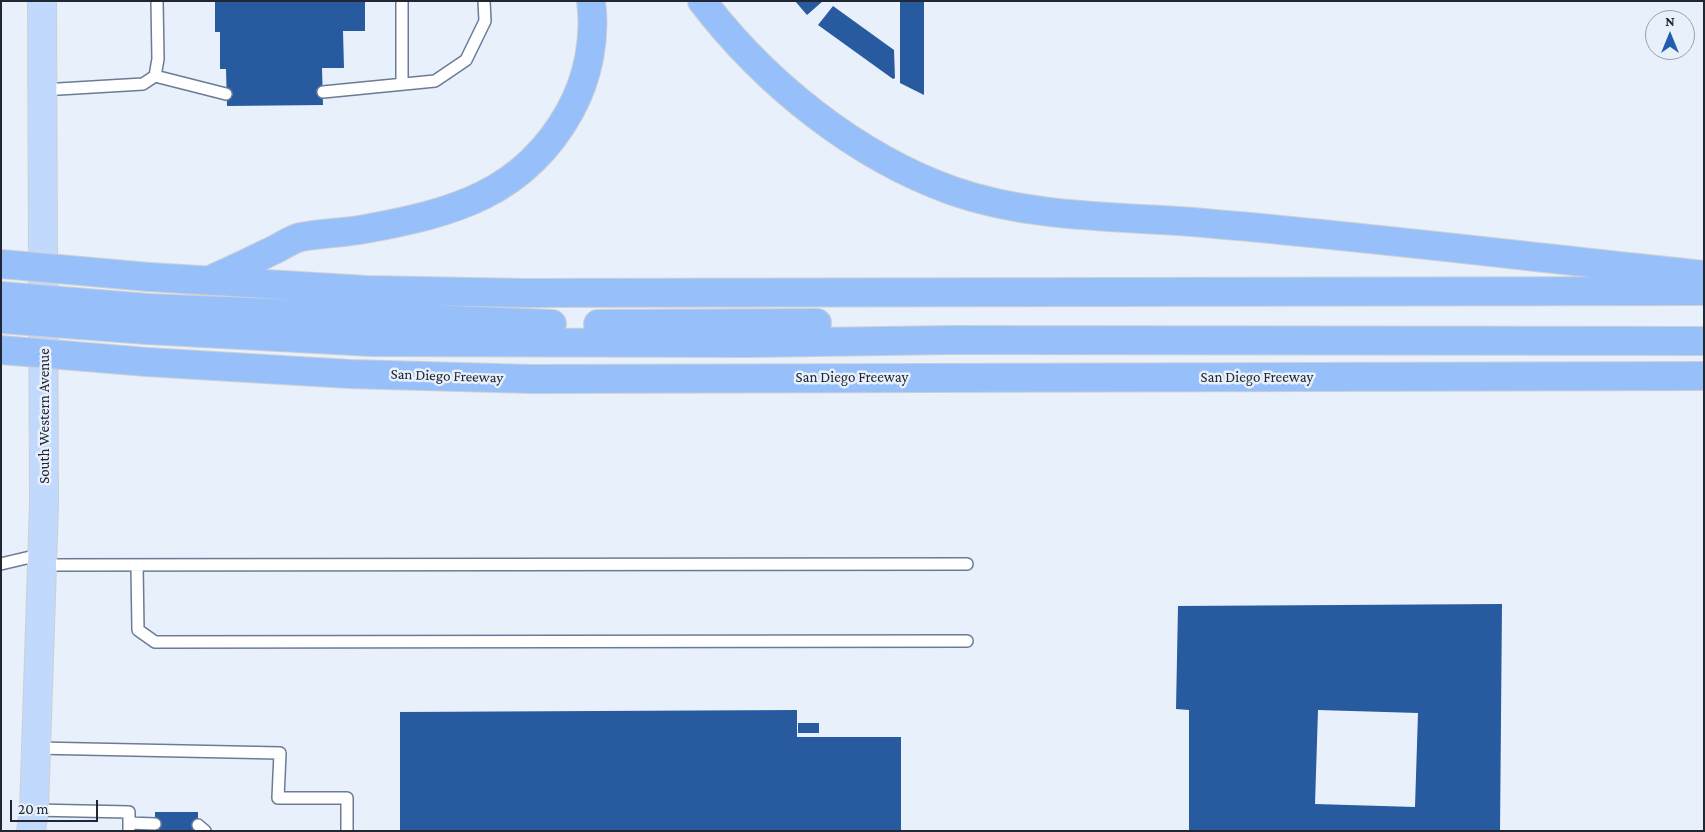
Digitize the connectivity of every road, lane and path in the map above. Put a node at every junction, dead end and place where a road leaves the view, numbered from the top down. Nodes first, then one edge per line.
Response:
1 (42, 1) edge
2 (157, 1) edge
3 (402, 1) edge
4 (484, 1) edge
5 (591, 1) edge
6 (702, 1) edge
7 (155, 76) junction
8 (402, 84) junction
9 (42, 90) junction
10 (323, 92) dead end
11 (226, 94) dead end
12 (1, 264) edge
13 (1704, 275) edge
14 (209, 281) junction
15 (1704, 291) edge
16 (1, 296) edge
17 (1, 319) edge
18 (148, 319) junction
19 (1704, 324) edge
20 (1704, 342) edge
21 (1, 350) edge
22 (1704, 376) edge
23 (43, 559) junction
24 (1, 564) edge
25 (967, 564) dead end
26 (137, 565) junction
27 (967, 641) dead end
28 (36, 748) junction
29 (32, 820) edge
30 (155, 824) dead end
31 (129, 827) edge
32 (347, 831) edge

1 - 9 main road, South Western Avenue
2 - 7 lane
3 - 8 lane
4 - 8 lane
5 - 14 highway
6 - 13 highway
7 - 9 lane
7 - 11 lane
8 - 10 lane
9 - 23 main road, South Western Avenue
12 - 14 highway, bridge
14 - 15 highway
16 - 18 highway, bridge
17 - 18 highway, bridge
18 - 19 highway
18 - 20 highway
21 - 22 highway, San Diego Freeway, bridge
23 - 24 lane
23 - 26 lane
23 - 28 main road, South Western Avenue
25 - 26 lane
26 - 27 lane
28 - 29 main road, South Western Avenue
28 - 32 lane
29 - 31 lane
30 - 31 lane

